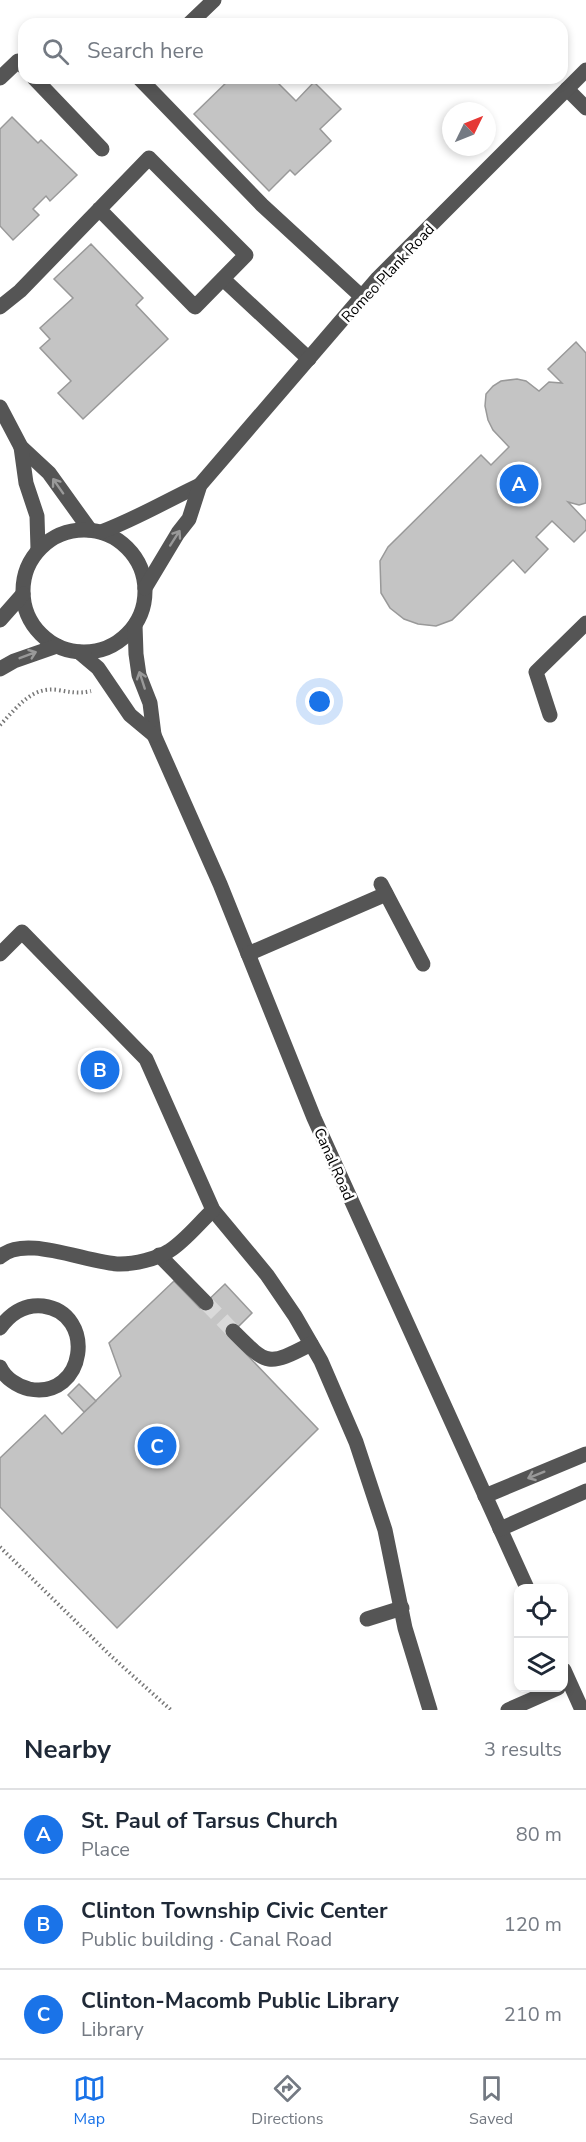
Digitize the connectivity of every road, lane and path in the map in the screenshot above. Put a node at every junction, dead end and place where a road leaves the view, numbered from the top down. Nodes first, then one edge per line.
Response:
1 (214, 0) edge
2 (195, 18) edge
3 (18, 61) edge
4 (586, 70) edge
5 (0, 78) edge
6 (40, 84) edge
7 (145, 84) edge
8 (567, 89) junction
9 (586, 108) edge
10 (102, 149) dead end
11 (99, 209) junction
12 (223, 279) junction
13 (362, 297) junction
14 (0, 307) edge
15 (309, 359) junction
16 (0, 407) edge
17 (21, 447) junction
18 (200, 485) junction
19 (95, 531) junction
20 (38, 549) junction
21 (145, 588) junction
22 (22, 594) junction
23 (0, 620) edge
24 (586, 623) edge
25 (135, 625) junction
26 (57, 646) junction
27 (79, 652) junction
28 (0, 669) edge
29 (92, 690) dead end
30 (550, 715) dead end
31 (0, 726) edge
32 (154, 735) junction
33 (0, 954) edge
34 (248, 954) junction
35 (423, 964) dead end
36 (213, 1210) junction
37 (159, 1255) junction
38 (0, 1257) edge
39 (206, 1303) tunnel mouth
40 (2, 1320) edge
41 (233, 1331) tunnel mouth
42 (311, 1344) junction
43 (0, 1367) edge
44 (586, 1454) edge
45 (586, 1491) edge
46 (485, 1496) junction
47 (500, 1529) junction
48 (0, 1547) edge
49 (525, 1584) edge
50 (402, 1608) junction
51 (367, 1619) dead end
52 (568, 1687) edge
53 (543, 1692) edge
54 (171, 1710) edge
55 (430, 1710) edge
56 (508, 1710) edge
57 (582, 1710) edge

1 - 2 street
3 - 5 street
4 - 8 street, Romeo Plank Road
6 - 10 street
7 - 13 street
8 - 9 street
8 - 13 street, Romeo Plank Road
11 - 12 street
11 - 12 street
11 - 14 street
12 - 15 street
13 - 15 street, Romeo Plank Road
15 - 18 street, Romeo Plank Road
16 - 17 street
19 -> 17 street
17 - 20 street
18 - 19 street, Romeo Plank Road
21 -> 18 street, Romeo Plank Road
19 - 20 street
19 - 21 street
20 - 22 street
21 - 25 street
22 - 23 street
22 - 26 street
24 - 30 street
25 - 27 street
32 -> 25 street, Canal Road
26 - 27 street
28 -> 26 street
27 - 32 street, Canal Road
29 - 31 path
32 - 34 street, Canal Road
33 - 36 street
34 - 35 street
34 - 46 street, Canal Road
36 - 37 street
36 - 42 street
37 - 38 street
37 - 39 street
40 - 43 street
41 - 42 street
42 - 50 street
44 -> 46 street
45 - 47 street
46 - 47 street, Canal Road
47 - 49 street, Canal Road
48 - 54 path
50 - 51 street
50 - 55 street
52 - 57 street
53 - 56 street

